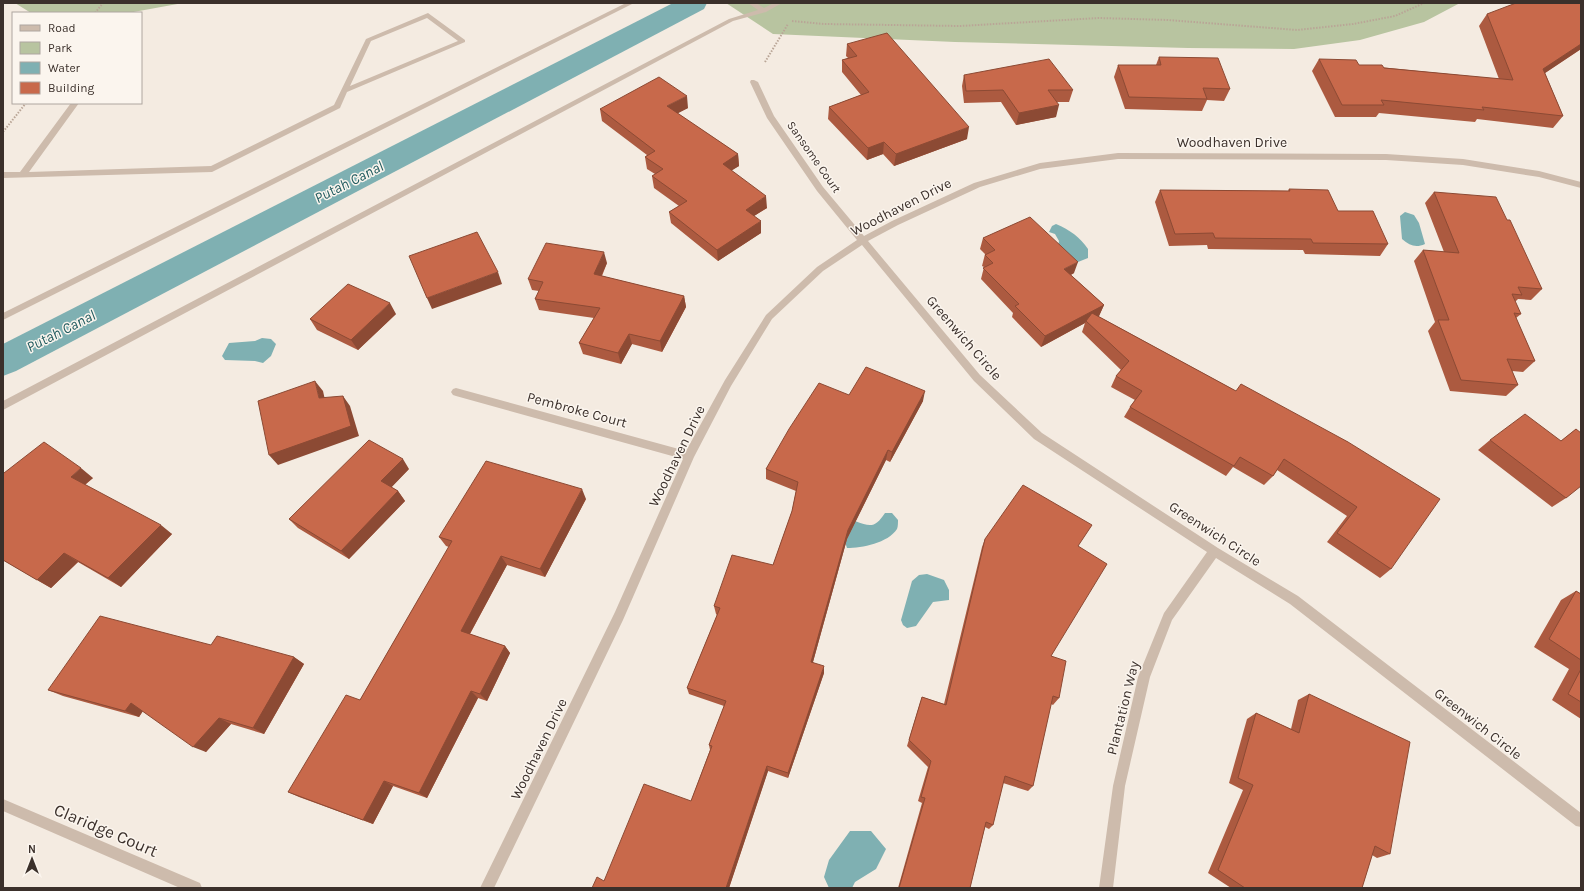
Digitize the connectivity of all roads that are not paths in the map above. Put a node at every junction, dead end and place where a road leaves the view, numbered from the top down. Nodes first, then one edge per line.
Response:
1 (630, 3) edge
2 (751, 3) edge
3 (776, 5) edge
4 (764, 11) junction
5 (754, 82) road end
6 (344, 91) junction
7 (74, 104) edge
8 (24, 174) junction
9 (3, 175) edge
10 (1581, 185) edge
11 (862, 240) junction
12 (3, 317) edge
13 (456, 392) dead end
14 (3, 406) edge
15 (689, 456) junction
16 (1214, 551) junction
17 (3, 805) edge
18 (1581, 820) edge
19 (195, 888) edge
20 (487, 888) edge
21 (1106, 888) edge

1 - 12 street
2 - 4 street
3 - 4 street
4 - 14 street
5 - 11 street, Sansome Court
6 - 6 street
6 - 8 street
7 - 8 street
8 - 9 street
10 - 11 street, Woodhaven Drive
11 - 15 street, Woodhaven Drive
11 - 16 street, Greenwich Circle
13 - 15 street, Pembroke Court
15 - 20 street, Woodhaven Drive
16 - 18 street, Greenwich Circle
16 - 21 street, Plantation Way
17 - 19 street, Claridge Court

